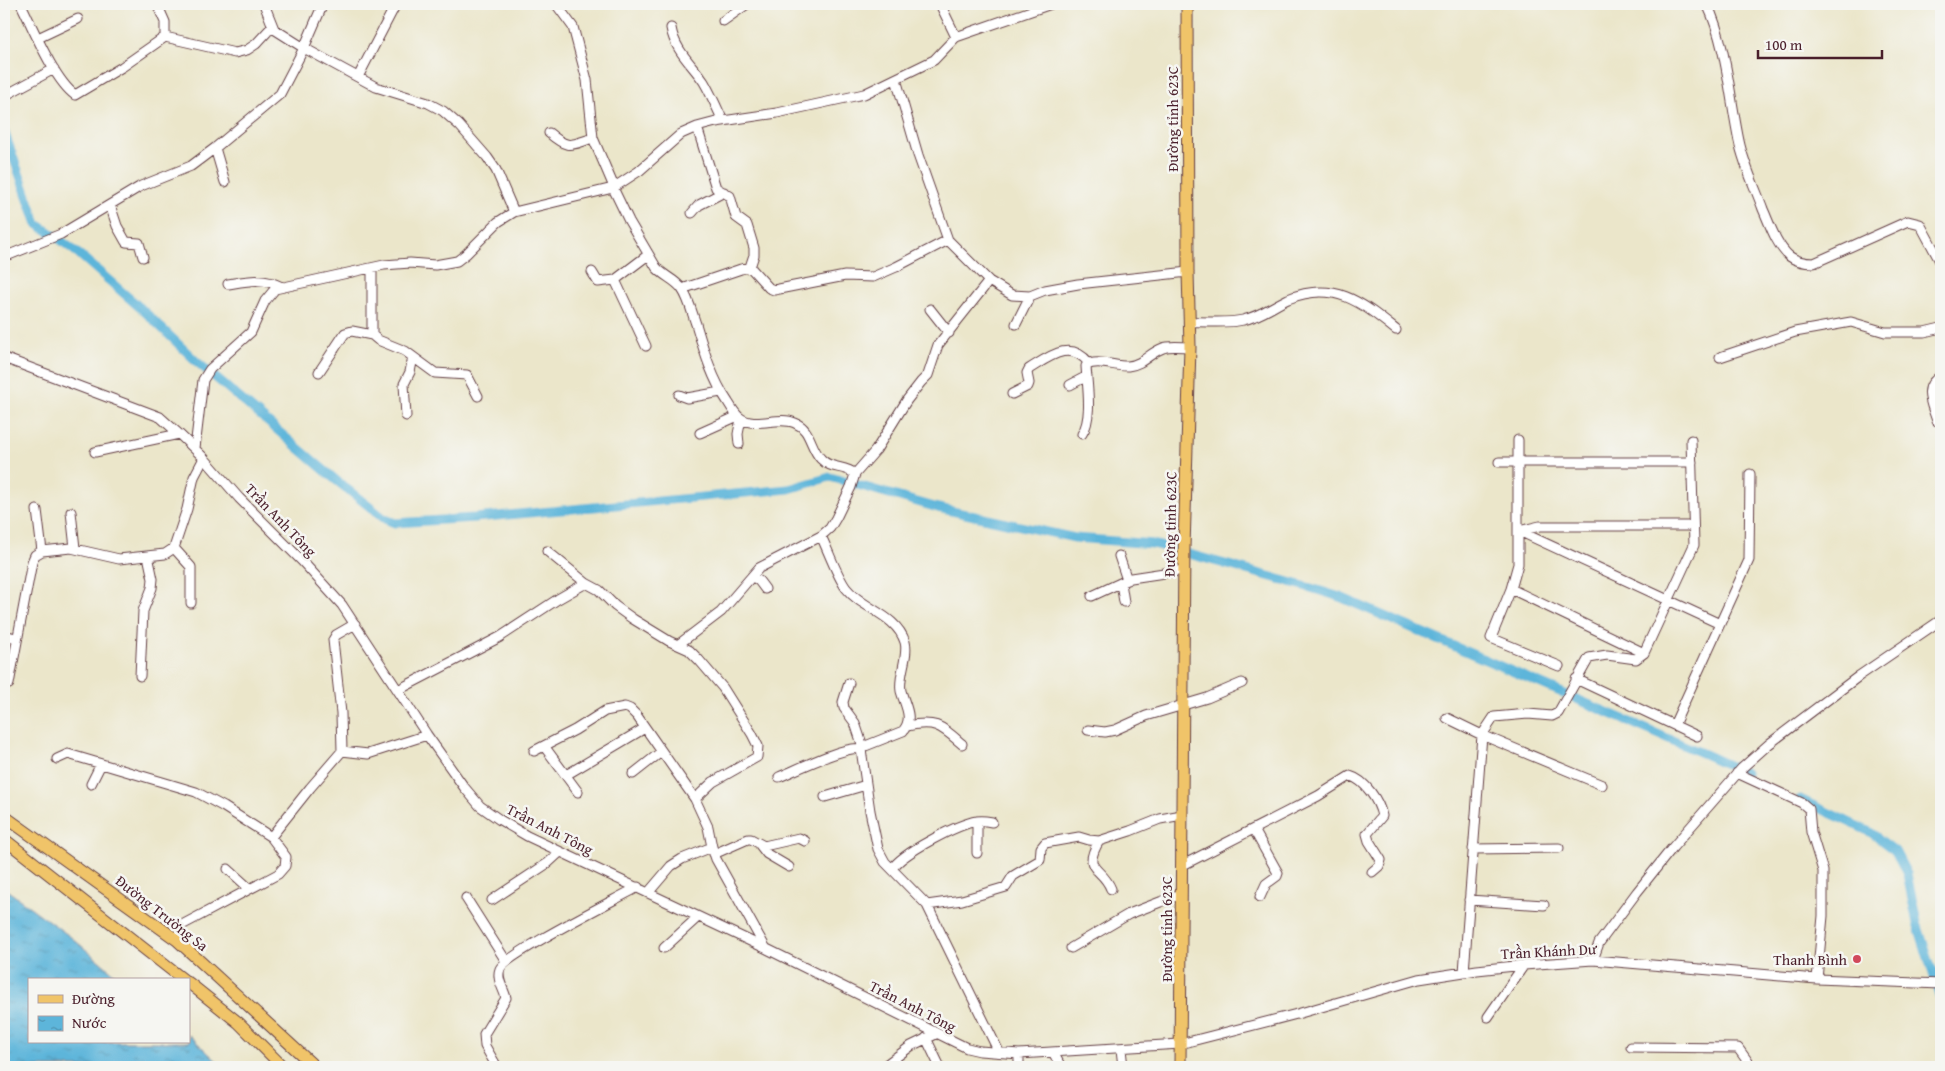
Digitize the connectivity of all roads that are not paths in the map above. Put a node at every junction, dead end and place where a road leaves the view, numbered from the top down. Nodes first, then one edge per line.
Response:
1 (21, 4) edge
2 (157, 4) edge
3 (264, 4) edge
4 (323, 4) edge
5 (396, 4) edge
6 (556, 4) edge
7 (747, 4) edge
8 (940, 4) edge
9 (1051, 4) edge
10 (1187, 4) edge
11 (1706, 4) edge
12 (1026, 8) edge
13 (78, 19) dead end
14 (723, 21) dead end
15 (671, 28) dead end
16 (274, 29) junction
17 (165, 37) junction
18 (956, 37) junction
19 (38, 38) junction
20 (304, 48) junction
21 (54, 69) junction
22 (358, 77) junction
23 (896, 79) junction
24 (4, 96) edge
25 (723, 121) junction
26 (697, 127) junction
27 (549, 133) dead end
28 (593, 138) junction
29 (215, 148) junction
30 (225, 182) dead end
31 (613, 187) junction
32 (724, 192) junction
33 (110, 205) junction
34 (514, 212) junction
35 (692, 213) dead end
36 (948, 240) junction
37 (648, 255) junction
38 (4, 257) edge
39 (143, 257) dead end
40 (1941, 263) edge
41 (750, 267) junction
42 (372, 269) junction
43 (592, 272) dead end
44 (1188, 272) junction
45 (615, 280) junction
46 (989, 281) junction
47 (228, 284) dead end
48 (282, 287) junction
49 (682, 289) junction
50 (1030, 296) junction
51 (930, 308) dead end
52 (1189, 322) junction
53 (1016, 324) dead end
54 (1941, 328) edge
55 (1396, 330) dead end
56 (948, 333) junction
57 (372, 335) junction
58 (646, 346) dead end
59 (1190, 347) junction
60 (413, 356) junction
61 (1720, 357) dead end
62 (4, 358) edge
63 (1089, 363) junction
64 (318, 372) dead end
65 (1087, 376) junction
66 (1941, 376) edge
67 (1070, 385) dead end
68 (721, 392) junction
69 (1012, 394) dead end
70 (679, 395) dead end
71 (478, 396) dead end
72 (406, 416) dead end
73 (740, 418) junction
74 (1937, 421) dead end
75 (700, 433) dead end
76 (179, 434) junction
77 (1082, 434) dead end
78 (1518, 440) dead end
79 (1692, 440) dead end
80 (739, 444) dead end
81 (195, 448) junction
82 (95, 452) dead end
83 (204, 458) junction
84 (1499, 462) dead end
85 (1518, 462) junction
86 (1692, 462) junction
87 (1750, 474) dead end
88 (853, 480) junction
89 (37, 510) dead end
90 (71, 512) dead end
91 (1694, 526) junction
92 (1519, 531) junction
93 (821, 536) junction
94 (74, 548) junction
95 (174, 548) junction
96 (42, 551) junction
97 (547, 551) dead end
98 (148, 556) junction
99 (1119, 556) dead end
100 (1184, 570) junction
101 (752, 576) junction
102 (1124, 582) junction
103 (586, 583) junction
104 (765, 589) dead end
105 (1511, 589) junction
106 (1092, 596) dead end
107 (1668, 601) junction
108 (1124, 602) dead end
109 (191, 603) dead end
110 (1941, 620) edge
111 (354, 624) junction
112 (1720, 624) junction
113 (4, 635) edge
114 (16, 638) junction
115 (679, 644) junction
116 (1644, 653) junction
117 (1559, 666) dead end
118 (140, 676) dead end
119 (1576, 679) junction
120 (849, 683) dead end
121 (1242, 683) dead end
122 (9, 684) dead end
123 (398, 690) junction
124 (1183, 705) junction
125 (1446, 718) dead end
126 (1674, 725) junction
127 (907, 726) junction
128 (644, 728) junction
129 (1088, 730) dead end
130 (427, 735) junction
131 (1482, 735) junction
132 (1697, 736) dead end
133 (962, 744) dead end
134 (544, 746) junction
135 (862, 748) junction
136 (342, 751) junction
137 (534, 751) dead end
138 (661, 752) junction
139 (58, 759) dead end
140 (101, 764) junction
141 (1739, 770) junction
142 (632, 774) dead end
143 (566, 775) junction
144 (780, 777) dead end
145 (91, 784) dead end
146 (866, 785) junction
147 (1602, 785) dead end
148 (578, 792) dead end
149 (825, 797) dead end
150 (695, 798) junction
151 (1182, 815) junction
152 (4, 816) edge
153 (977, 821) junction
154 (992, 822) dead end
155 (1254, 830) junction
156 (271, 837) junction
157 (4, 839) edge
158 (805, 840) dead end
159 (1099, 841) junction
160 (760, 845) junction
161 (1559, 848) dead end
162 (1473, 849) junction
163 (713, 851) junction
164 (560, 852) junction
165 (977, 853) dead end
166 (789, 866) dead end
167 (1181, 866) junction
168 (228, 869) dead end
169 (892, 869) junction
170 (1372, 872) dead end
171 (638, 888) junction
172 (1111, 889) dead end
173 (250, 890) junction
174 (648, 893) junction
175 (1181, 894) junction
176 (1260, 897) dead end
177 (466, 898) dead end
178 (492, 900) dead end
179 (1469, 900) junction
180 (927, 905) junction
181 (1544, 905) dead end
182 (698, 917) junction
183 (177, 940) junction
184 (664, 948) dead end
185 (765, 948) junction
186 (1070, 948) dead end
187 (1593, 960) junction
188 (506, 961) junction
189 (1524, 965) junction
190 (1464, 972) junction
191 (181, 978) edge
192 (1817, 979) junction
193 (190, 984) edge
194 (1940, 984) edge
195 (1488, 1017) dead end
196 (936, 1034) junction
197 (926, 1038) junction
198 (1180, 1044) junction
199 (1631, 1046) dead end
200 (1121, 1049) junction
201 (999, 1052) junction
202 (1053, 1052) junction
203 (1019, 1054) junction
204 (283, 1067) edge
205 (315, 1067) edge
206 (497, 1067) edge
207 (884, 1067) edge
208 (940, 1067) edge
209 (1019, 1067) edge
210 (1061, 1067) edge
211 (1123, 1067) edge
212 (1180, 1067) edge
213 (1753, 1067) edge

1 - 19 street
2 - 17 street
3 - 16 street
4 - 20 street
5 - 22 street
6 - 28 street
7 - 14 street
8 - 18 street
9 - 12 street
10 - 44 main road, Đường tỉnh 623C
11 - 40 street
12 - 18 street
13 - 19 street
15 - 25 street
16 - 17 street
16 - 20 street
17 - 21 street
18 - 23 street
19 - 21 street
20 - 22 street
20 - 29 street
21 - 24 street
22 - 34 street
23 - 25 street
23 - 36 street
25 - 26 street
26 - 31 street
26 - 32 street
27 - 28 street
28 - 31 street
29 - 30 street
29 - 33 street
31 - 34 street
31 - 37 street
32 - 35 street
32 - 41 street
33 - 38 street
33 - 39 street
34 - 42 street
36 - 41 street
36 - 46 street
37 - 45 street
37 - 49 street
41 - 49 street
42 - 48 street
42 - 57 street
43 - 45 street
44 - 50 street
44 - 52 main road, Đường tỉnh 623C
45 - 58 street
46 - 50 street
46 - 56 street
47 - 48 street
48 - 81 street
49 - 68 street
50 - 53 street
51 - 56 street
52 - 55 street
52 - 59 main road, Đường tỉnh 623C
54 - 61 street
56 - 88 street
57 - 60 street
57 - 64 street
59 - 63 street
59 - 100 main road, Đường tỉnh 623C
60 - 71 street
60 - 72 street
62 - 76 street, Trần Anh Tông
63 - 65 street
63 - 69 street
65 - 67 street
65 - 77 street
66 - 74 street
68 - 70 street
68 - 73 street
73 - 75 street
73 - 80 street
73 - 88 street
76 - 81 street, Trần Anh Tông
76 - 82 street
78 - 85 street
79 - 86 street
81 - 83 street, Trần Anh Tông
83 - 95 street
83 - 111 street, Trần Anh Tông
84 - 85 street
85 - 86 street
85 - 92 street
86 - 91 street
87 - 112 street
88 - 93 street
89 - 96 street
90 - 94 street
91 - 92 street
91 - 107 street
92 - 105 street
92 - 107 street
93 - 101 street
93 - 127 street
94 - 96 street
94 - 98 street
95 - 98 street
95 - 109 street
96 - 114 street
97 - 103 street
98 - 118 street
99 - 102 street
100 - 102 street
100 - 124 main road, Đường tỉnh 623C
101 - 104 street
101 - 115 street
102 - 106 street
102 - 108 street
103 - 115 street
103 - 123 street
105 - 116 street
105 - 117 street
107 - 112 street
107 - 116 street
110 - 141 street
111 - 123 street, Trần Anh Tông
111 - 136 street
112 - 126 street
113 - 114 street
114 - 122 street
115 - 150 street
116 - 119 street
119 - 126 street
119 - 131 street
120 - 135 street
121 - 124 street
123 - 130 street, Trần Anh Tông
124 - 129 street
124 - 151 main road, Đường tỉnh 623C
125 - 131 street
126 - 132 street
127 - 133 street
127 - 135 street
128 - 134 street
128 - 138 street
128 - 143 street
130 - 136 street
130 - 164 street, Trần Anh Tông
131 - 147 street
131 - 162 street
134 - 137 street
134 - 143 street
135 - 144 street
135 - 146 street
136 - 156 street
138 - 142 street
138 - 150 street
139 - 140 street
140 - 145 street
140 - 156 street
141 - 187 street
141 - 192 street
143 - 148 street
146 - 149 street
146 - 169 street
150 - 163 street
151 - 159 street
151 - 167 main road, Đường tỉnh 623C
152 - 183 main road, Đường Trường Sa
153 - 154 street
153 - 165 street
153 - 169 street
155 - 167 street
155 - 170 street
155 - 176 street
156 - 173 street
157 - 191 main road
158 - 160 street
159 - 172 street
159 - 180 street
160 - 163 street
160 - 166 street
161 - 162 street
162 - 179 street
163 - 174 street
163 - 185 street
164 - 171 street, Trần Anh Tông
164 - 178 street
167 - 175 main road, Đường tỉnh 623C
168 - 173 street
169 - 180 street
171 - 174 street, Trần Anh Tông
171 - 188 street
173 - 183 street
174 - 182 street, Trần Anh Tông
175 - 186 street
175 - 198 main road, Đường tỉnh 623C
177 - 188 street
179 - 181 street
179 - 190 street
180 - 201 street
182 - 184 street
182 - 185 street, Trần Anh Tông
183 - 205 main road, Đường Trường Sa
185 - 196 street, Trần Anh Tông
187 - 189 street, Trần Khánh Dư
187 - 192 street, Trần Khánh Dư
188 - 206 street
189 - 190 street, Trần Khánh Dư
189 - 195 street
190 - 198 street, Trần Khánh Dư
192 - 194 street, Trần Khánh Dư
193 - 204 main road
196 - 197 street
196 - 201 street, Trần Anh Tông
197 - 207 street
197 - 208 street
198 - 200 street, Trần Anh Tông
198 - 212 main road, Đường tỉnh 623C
199 - 213 street
200 - 202 street, Trần Anh Tông
200 - 211 street
201 - 203 street, Trần Anh Tông
202 - 203 street, Trần Anh Tông
202 - 210 street
203 - 209 street

